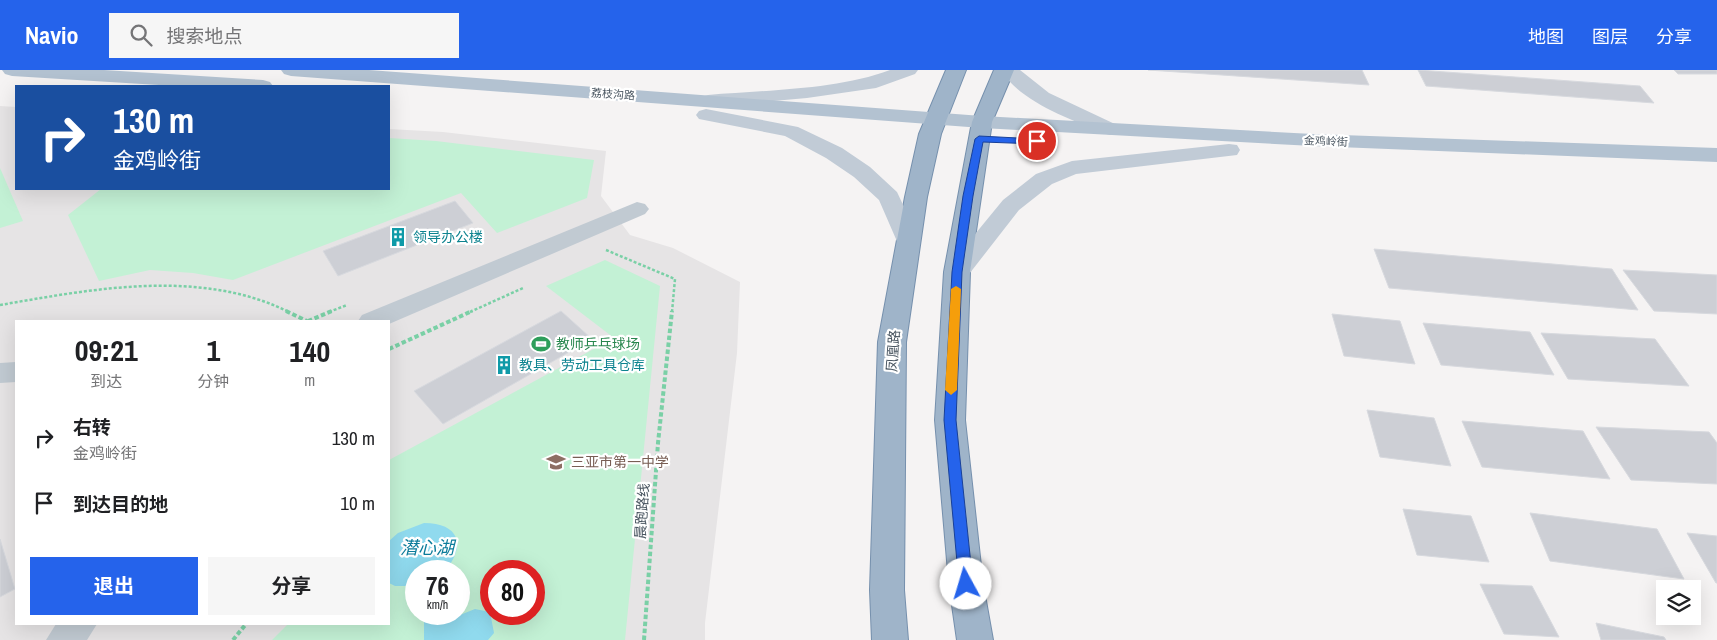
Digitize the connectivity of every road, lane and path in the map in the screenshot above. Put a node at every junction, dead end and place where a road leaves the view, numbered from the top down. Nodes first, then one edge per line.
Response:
1 (12, 70) edge
2 (291, 70) edge
3 (908, 70) edge
4 (956, 70) edge
5 (1004, 70) edge
6 (1010, 70) edge
7 (247, 85) edge
8 (390, 94) edge
9 (706, 108) junction
10 (933, 126) junction
11 (1110, 128) junction
12 (981, 130) junction
13 (1229, 150) junction
14 (1717, 155) edge
15 (1717, 168) edge
16 (637, 209) dead end
17 (908, 241) junction
18 (606, 250) dead end
19 (957, 272) junction
20 (0, 305) edge
21 (305, 320) edge
22 (373, 320) edge
23 (15, 372) edge
24 (0, 373) edge
25 (78, 625) edge
26 (245, 625) edge
27 (64, 640) edge
28 (233, 640) edge
29 (644, 640) edge
30 (890, 640) edge
31 (975, 640) edge

1 - 7 main road
2 - 9 main road, 荔枝沟路
3 - 9 main road
4 - 10 highway, 凤凰路
5 - 12 highway
6 - 11 main road
8 - 9 main road, 荔枝沟路
9 - 10 main road, 荔枝沟路
9 - 17 main road
10 - 12 main road, 金鸡岭街
10 - 17 highway, 凤凰路
11 - 12 main road, 金鸡岭街
11 - 14 main road, 金鸡岭街
12 - 13 main road, 金鸡岭街
12 - 19 highway
13 - 15 main road, 金鸡岭街
13 - 19 main road
16 - 22 street
17 - 30 highway, 凤凰路
18 - 29 path, 晨跑路线
19 - 31 highway
20 - 21 path
23 - 24 street
25 - 27 street
26 - 28 path

